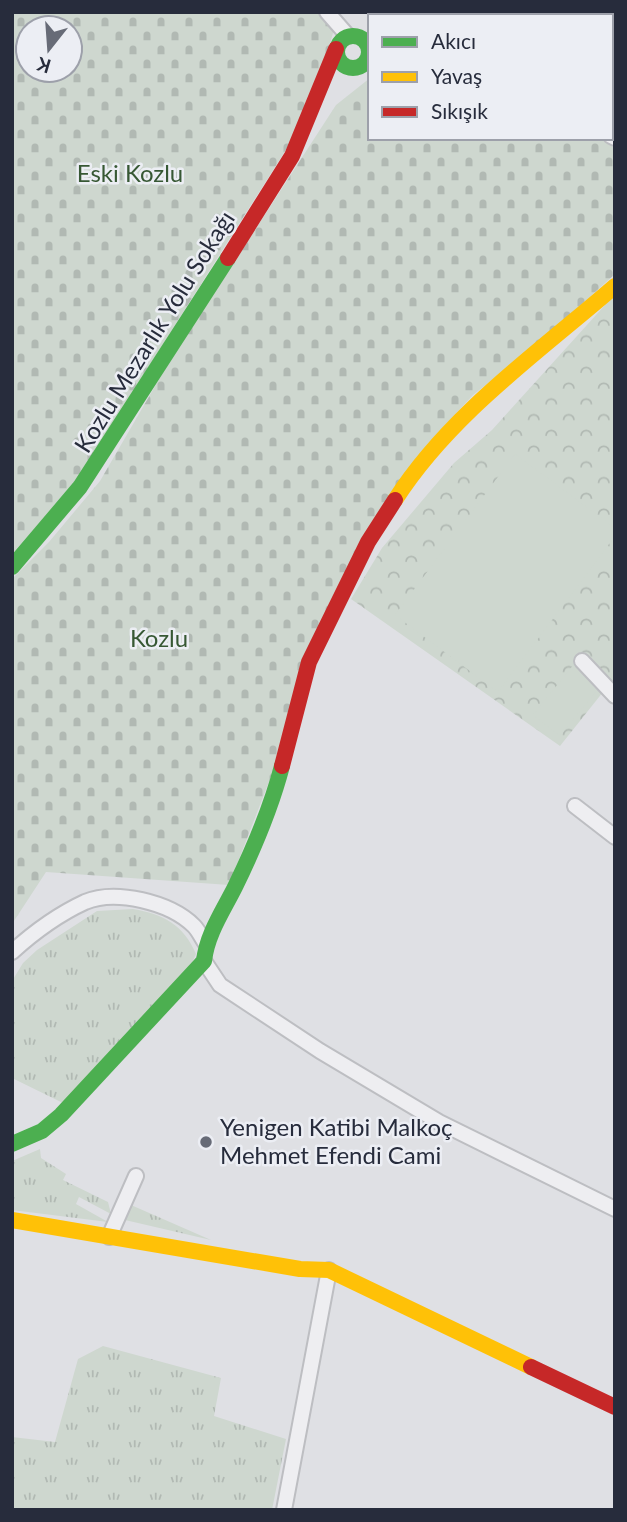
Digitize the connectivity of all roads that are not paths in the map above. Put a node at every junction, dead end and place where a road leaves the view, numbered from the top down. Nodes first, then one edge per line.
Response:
1 (327, 12) edge
2 (348, 36) junction
3 (368, 42) edge
4 (336, 49) junction
5 (362, 65) edge
6 (314, 107) junction
7 (615, 286) edge
8 (12, 567) edge
9 (582, 661) dead end
10 (615, 696) edge
11 (575, 806) dead end
12 (615, 837) edge
13 (206, 944) junction
14 (12, 952) edge
15 (204, 961) junction
16 (12, 1144) edge
17 (136, 1177) dead end
18 (615, 1209) edge
19 (12, 1220) edge
20 (108, 1237) junction
21 (329, 1270) junction
22 (424, 1318) junction
23 (615, 1407) edge
24 (615, 1419) edge
25 (284, 1510) edge

1 - 2 street
2 - 3 street
2 - 4 street
4 - 5 street
4 - 6 street
5 - 6 street
6 - 8 street, Kozlu Mezarlık Yolu Sokağı
7 - 13 street
9 - 10 street
11 - 12 street
13 - 14 street
13 - 15 street
15 - 16 street
15 - 18 street
17 - 20 street
19 - 20 street
20 - 21 street
21 - 22 street
21 - 25 street
22 - 23 street
22 - 24 street

